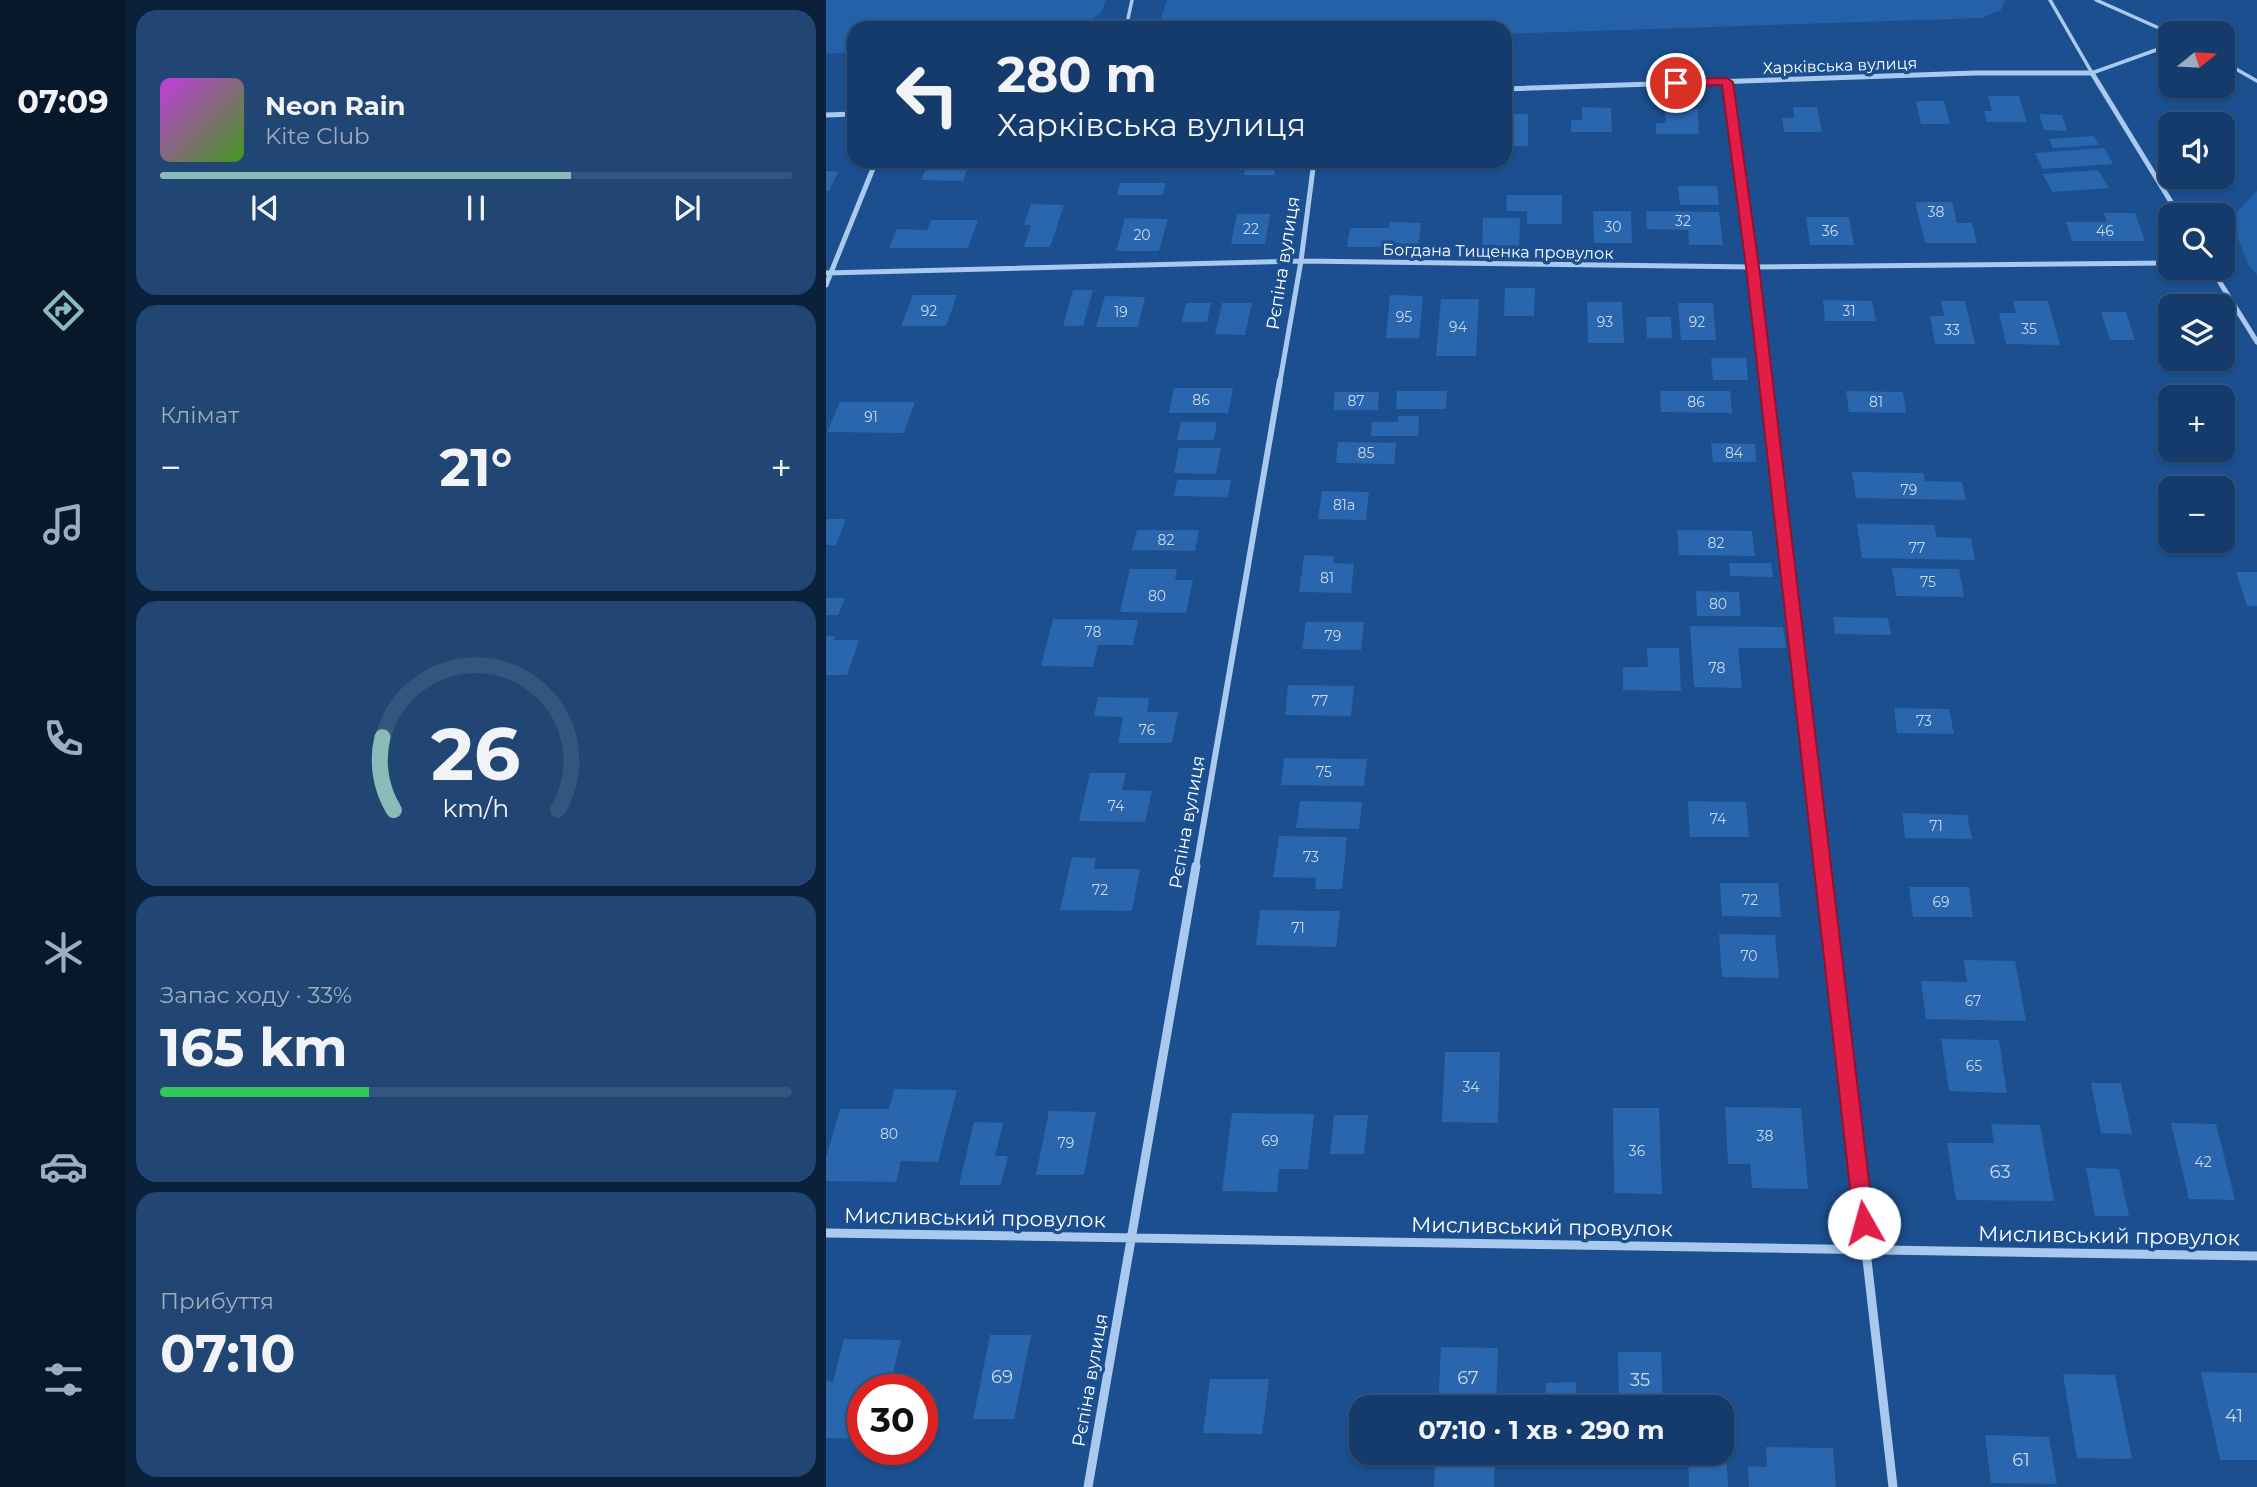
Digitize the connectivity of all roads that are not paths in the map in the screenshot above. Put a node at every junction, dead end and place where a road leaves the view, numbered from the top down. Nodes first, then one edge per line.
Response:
1 (1132, 0) edge
2 (2050, 0) edge
3 (2096, 0) edge
4 (1128, 21) edge
5 (2158, 27) edge
6 (2158, 49) edge
7 (2235, 68) edge
8 (2092, 73) junction
9 (2257, 81) edge
10 (1727, 82) junction
11 (1512, 89) edge
12 (847, 114) edge
13 (826, 115) edge
14 (873, 168) edge
15 (1313, 168) edge
16 (2172, 203) edge
17 (1301, 261) junction
18 (2158, 263) edge
19 (1753, 267) junction
20 (829, 272) edge
21 (2218, 280) edge
22 (826, 285) edge
23 (2257, 342) edge
24 (826, 1233) edge
25 (1130, 1238) junction
26 (1867, 1250) junction
27 (2257, 1256) edge
28 (1088, 1487) edge
29 (1893, 1487) edge

1 - 4 lane
2 - 8 lane
3 - 5 lane
6 - 8 lane
7 - 9 lane
8 - 10 street, Харківська вулиця
8 - 16 street
10 - 11 street, Харківська вулиця
10 - 19 street
12 - 13 street
14 - 20 street
15 - 17 street, Рєпіна вулиця
17 - 19 street, Богдана Тищенка провулок
17 - 20 street, Богдана Тищенка провулок
17 - 25 street, Рєпіна вулиця
18 - 19 street, Богдана Тищенка провулок
19 - 26 street
20 - 22 street
21 - 23 street
24 - 25 street, Мисливський провулок
25 - 26 street, Мисливський провулок
25 - 28 street, Рєпіна вулиця
26 - 27 street, Мисливський провулок
26 - 29 street

